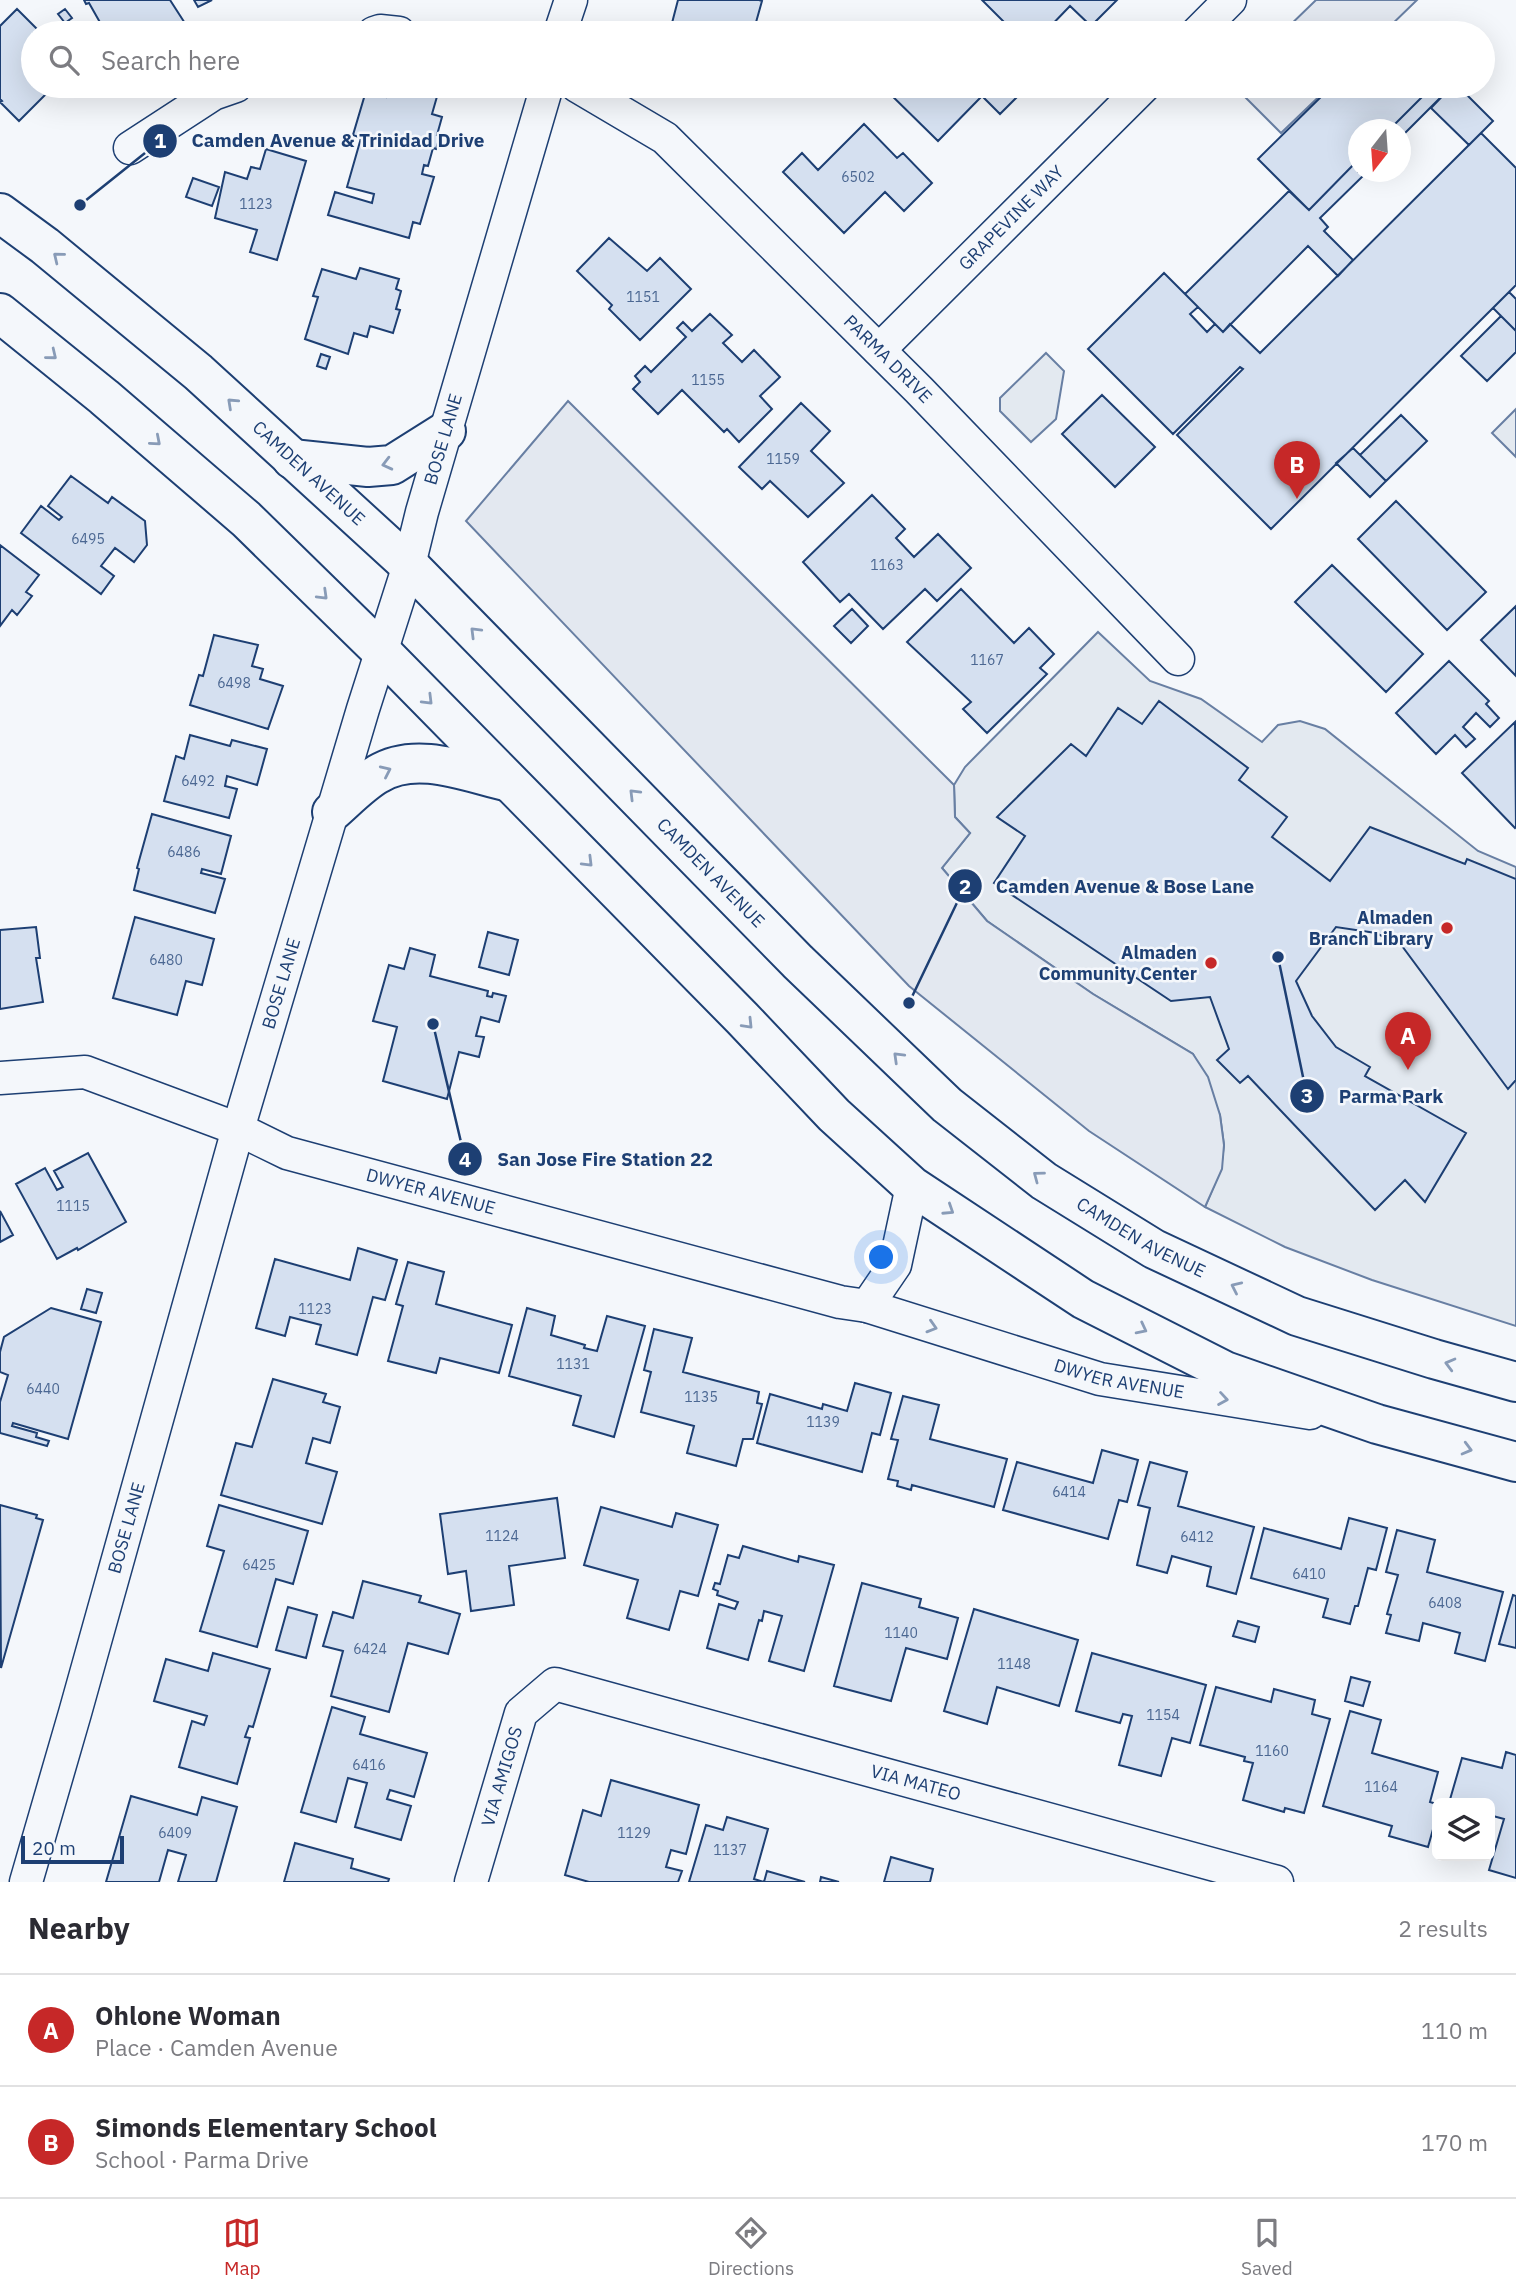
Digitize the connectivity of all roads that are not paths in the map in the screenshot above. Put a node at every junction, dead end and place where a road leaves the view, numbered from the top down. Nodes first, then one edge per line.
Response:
1 (571, 0) edge
2 (1230, 0) edge
3 (564, 21) edge
4 (1208, 21) edge
5 (207, 98) edge
6 (543, 98) edge
7 (597, 98) edge
8 (1132, 98) edge
9 (130, 148) dead end
10 (0, 213) edge
11 (0, 313) edge
12 (878, 350) junction
13 (446, 431) junction
14 (292, 459) junction
15 (409, 565) junction
16 (380, 651) junction
17 (1178, 659) dead end
18 (509, 782) junction
19 (332, 812) junction
20 (0, 1078) edge
21 (238, 1129) junction
22 (912, 1186) junction
23 (867, 1306) junction
24 (1516, 1382) edge
25 (1377, 1424) junction
26 (1516, 1462) edge
27 (555, 1684) joint
28 (26, 1882) edge
29 (471, 1882) edge
30 (1277, 1882) edge

1 - 3 street
2 - 4 street
5 - 9 street
6 - 13 street, BOSE LANE
7 - 12 street, PARMA DRIVE
8 - 12 street, GRAPEVINE WAY
14 -> 10 main road, CAMDEN AVENUE
11 -> 16 main road
12 - 17 street, PARMA DRIVE
13 -> 14 main road
13 - 15 street, BOSE LANE
14 - 15 main road, CAMDEN AVENUE
15 - 16 street, BOSE LANE
24 -> 15 main road, CAMDEN AVENUE
16 -> 18 main road
16 - 19 street, BOSE LANE
19 -> 18 main road
18 -> 22 main road
19 - 21 street, BOSE LANE
20 - 21 street, DWYER AVENUE
21 - 23 street, DWYER AVENUE
21 - 28 street, BOSE LANE
22 - 23 street
22 -> 25 main road
23 -> 25 street, DWYER AVENUE
25 -> 26 main road
27 - 29 street, VIA AMIGOS
27 - 30 street, VIA MATEO

